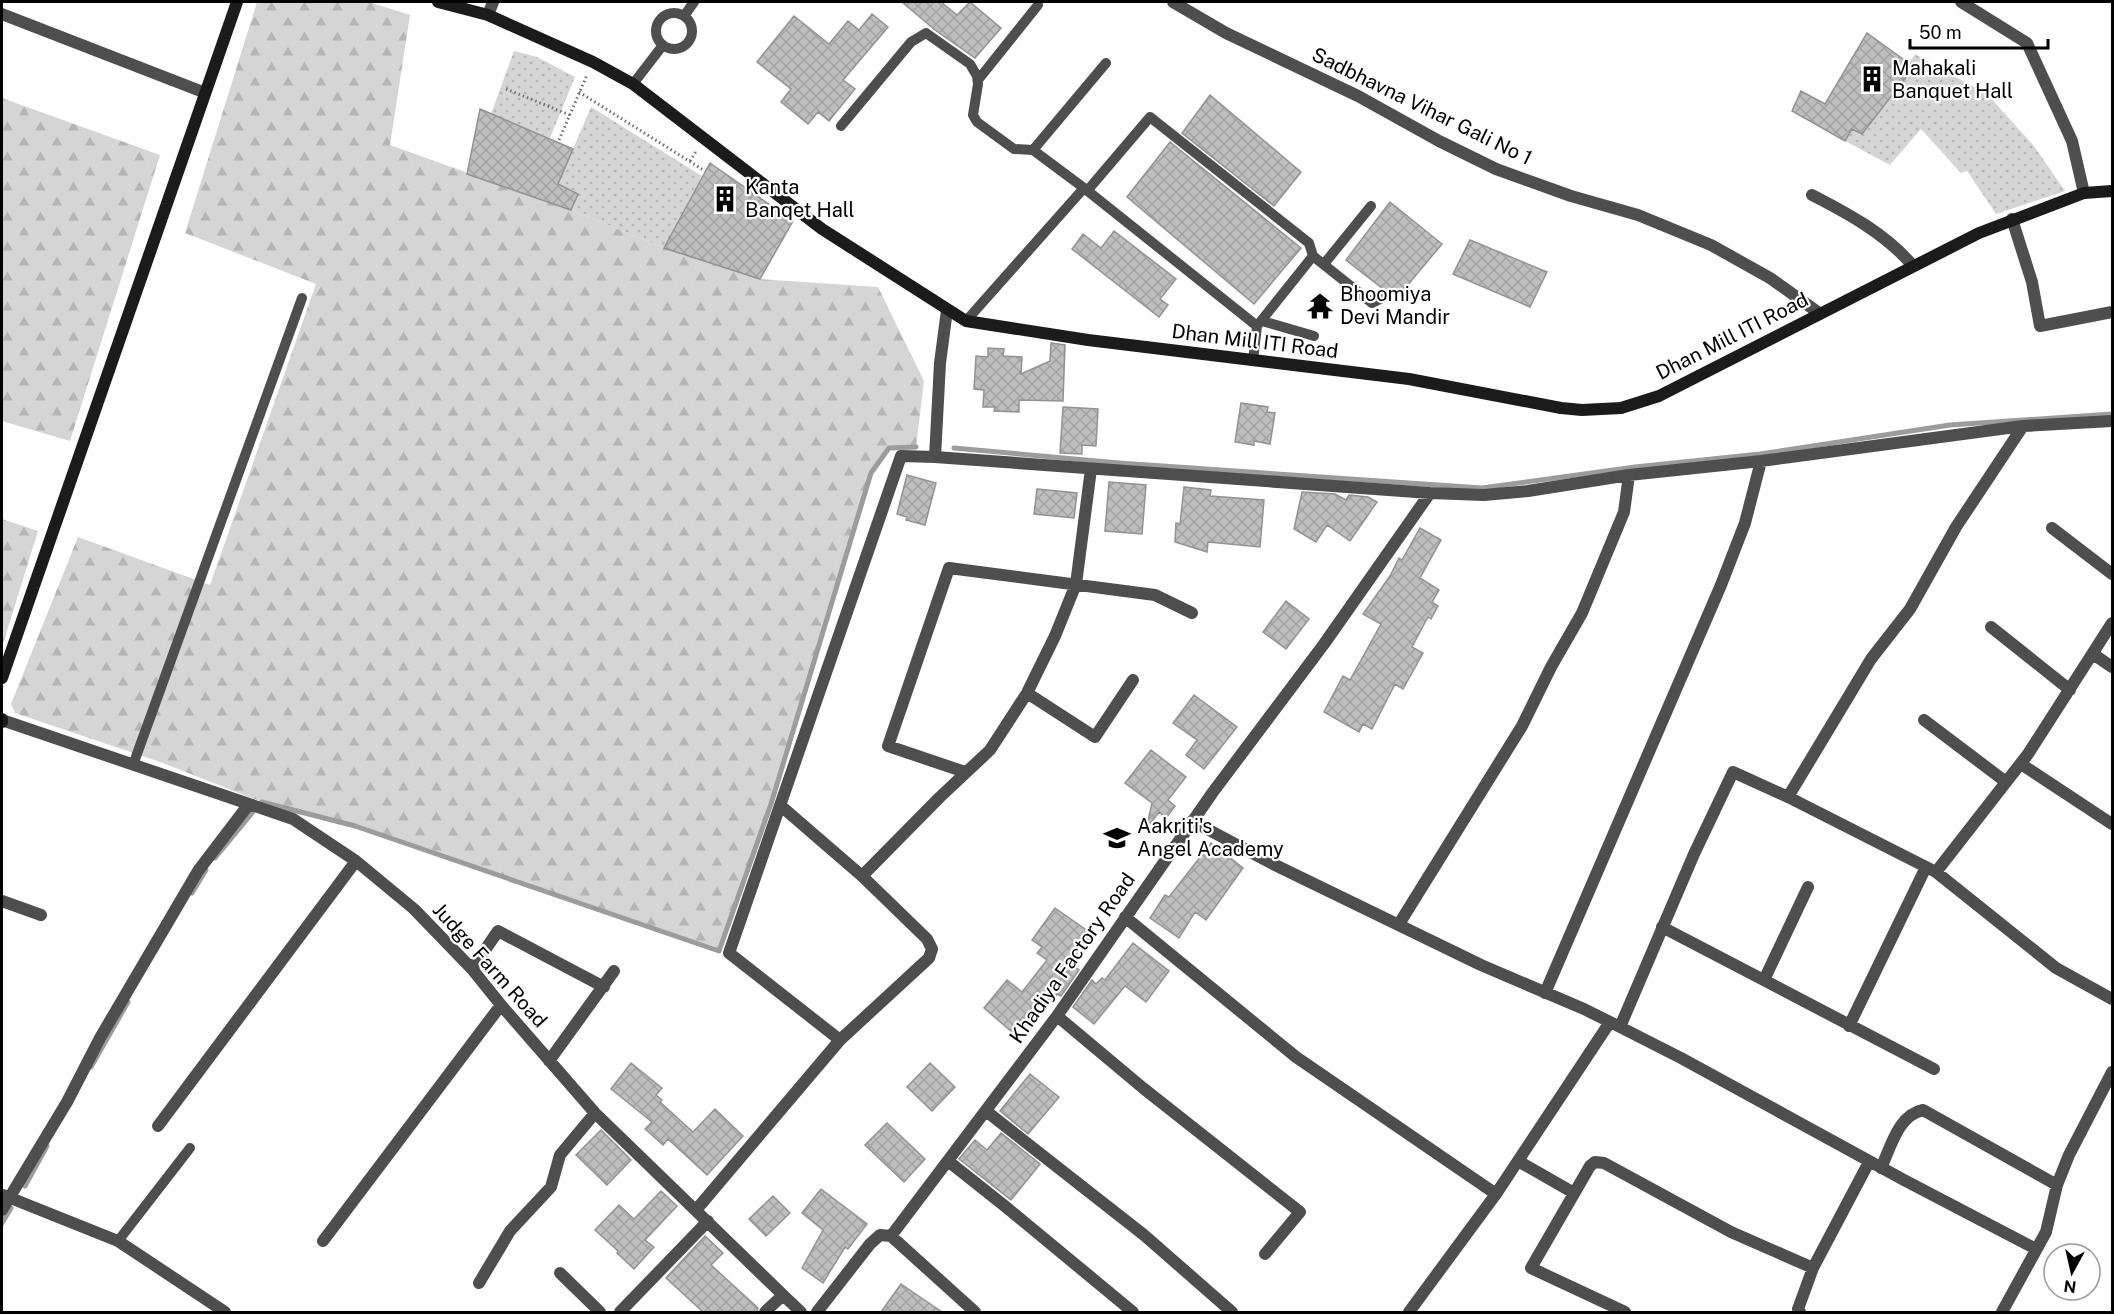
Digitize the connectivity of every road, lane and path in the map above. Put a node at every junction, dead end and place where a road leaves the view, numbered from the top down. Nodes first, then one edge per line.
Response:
1 (237, 2) edge
2 (438, 2) edge
3 (493, 2) edge
4 (694, 2) edge
5 (1173, 2) edge
6 (1961, 2) edge
7 (1038, 5) dead end
8 (2, 14) edge
9 (489, 15) junction
10 (684, 16) junction
11 (663, 45) junction
12 (593, 62) junction
13 (1106, 63) dead end
14 (978, 80) junction
15 (633, 84) junction
16 (506, 89) dead end
17 (579, 92) junction
18 (203, 93) junction
19 (570, 115) junction
20 (841, 126) dead end
21 (559, 140) dead end
22 (1033, 150) junction
23 (705, 171) dead end
24 (1086, 190) junction
25 (2112, 191) edge
26 (2084, 193) junction
27 (1812, 195) dead end
28 (1371, 207) dead end
29 (2012, 219) junction
30 (1313, 256) junction
31 (1324, 264) junction
32 (1913, 266) junction
33 (1384, 297) dead end
34 (302, 298) dead end
35 (947, 310) junction
36 (2112, 312) edge
37 (1819, 313) junction
38 (966, 321) junction
39 (1260, 323) junction
40 (1314, 336) dead end
41 (1253, 360) junction
42 (2112, 421) edge
43 (2023, 426) junction
44 (935, 457) junction
45 (1761, 461) junction
46 (1091, 469) junction
47 (1629, 475) junction
48 (1430, 493) junction
49 (2052, 528) dead end
50 (2112, 574) edge
51 (1076, 584) junction
52 (1192, 613) dead end
53 (2112, 623) edge
54 (1991, 627) dead end
55 (2093, 654) junction
56 (2112, 667) edge
57 (2, 678) edge
58 (1133, 680) dead end
59 (2070, 690) junction
60 (1027, 693) junction
61 (2, 720) edge
62 (1924, 720) dead end
63 (2021, 764) junction
64 (133, 765) junction
65 (965, 772) junction
66 (2006, 782) junction
67 (1788, 797) junction
68 (249, 804) junction
69 (781, 806) junction
70 (1192, 821) junction
71 (2112, 824) edge
72 (356, 861) junction
73 (1931, 869) junction
74 (862, 876) junction
75 (1808, 887) dead end
76 (2, 901) edge
77 (41, 915) dead end
78 (1125, 917) junction
79 (1399, 924) junction
80 (1662, 927) junction
81 (472, 969) junction
82 (614, 972) dead end
83 (1764, 980) junction
84 (604, 987) junction
85 (1545, 993) junction
86 (2112, 999) edge
87 (501, 1005) junction
88 (1057, 1016) junction
89 (1615, 1025) junction
90 (1850, 1026) junction
91 (840, 1040) junction
92 (549, 1061) junction
93 (1934, 1069) dead end
94 (2112, 1072) edge
95 (986, 1111) junction
96 (595, 1113) junction
97 (158, 1126) dead end
98 (190, 1148) dead end
99 (948, 1161) junction
100 (1518, 1161) junction
101 (1875, 1165) junction
102 (2057, 1185) junction
103 (1574, 1193) junction
104 (1496, 1194) junction
105 (5, 1196) edge
106 (2, 1210) edge
107 (696, 1210) junction
108 (708, 1221) junction
109 (891, 1236) junction
110 (118, 1241) junction
111 (323, 1241) dead end
112 (2036, 1249) junction
113 (1265, 1254) dead end
114 (1813, 1268) junction
115 (561, 1273) dead end
116 (479, 1283) dead end
117 (783, 1295) junction
118 (1617, 1311) edge
119 (225, 1312) edge
120 (600, 1312) edge
121 (620, 1312) edge
122 (765, 1312) edge
123 (801, 1312) edge
124 (817, 1312) edge
125 (975, 1312) edge
126 (1133, 1312) edge
127 (1232, 1312) edge
128 (1408, 1312) edge
129 (1800, 1312) edge
130 (2002, 1312) edge

1 - 18 street
2 - 9 street, Dhan Mill ITI Road
3 - 9 street
4 - 10 lane
5 - 37 street, Sadbhavna Vihar Gali No 1
6 - 26 street
7 - 14 lane
8 - 18 street
9 - 12 street, Dhan Mill ITI Road
10 - 11 lane
10 - 11 lane
11 - 15 lane
12 - 15 street, Dhan Mill ITI Road
12 - 17 path
13 - 22 lane
14 - 20 lane
14 - 22 lane
15 - 35 street, Dhan Mill ITI Road
16 - 19 path
17 - 19 path
17 - 23 path
18 - 57 street
19 - 21 path
22 - 24 lane
24 - 30 lane
24 - 38 lane
24 - 39 lane
25 - 26 street, Dhan Mill ITI Road
26 - 29 street, Dhan Mill ITI Road
27 - 32 street
28 - 31 lane
29 - 32 street, Dhan Mill ITI Road
29 - 36 street
30 - 31 lane
30 - 39 lane
31 - 33 lane
32 - 37 street, Dhan Mill ITI Road
34 - 64 lane
35 - 38 street, Dhan Mill ITI Road
35 - 44 street
37 - 41 street, Dhan Mill ITI Road
38 - 41 street, Dhan Mill ITI Road
39 - 40 lane
39 - 41 lane
42 - 43 street
43 - 45 street
43 - 67 street
44 - 46 street
44 - 69 street
45 - 47 street
45 - 85 street
46 - 48 street
46 - 51 street
47 - 48 street
47 - 79 street
48 - 70 street, Khadiya Factory Road
49 - 50 street
51 - 52 street
51 - 60 street
51 - 65 street
53 - 55 street
54 - 59 street
55 - 56 street
55 - 59 street
58 - 60 street
59 - 63 street
60 - 65 street
61 - 64 street, Judge Farm Road
62 - 66 street
63 - 66 street
63 - 71 street
64 - 68 street, Judge Farm Road
65 - 74 street
66 - 73 street
67 - 73 street
67 - 80 street
68 - 72 street, Judge Farm Road
68 - 105 street
69 - 74 street
69 - 91 street
70 - 78 street, Khadiya Factory Road
70 - 79 street
72 - 81 street, Judge Farm Road
72 - 97 street
73 - 86 street
73 - 90 street
74 - 91 street
75 - 83 street
76 - 77 street
78 - 88 street, Khadiya Factory Road
78 - 104 street
79 - 85 street
80 - 83 street
80 - 89 street
81 - 84 street
81 - 87 street, Judge Farm Road
82 - 84 street
83 - 90 street
84 - 92 street
85 - 89 street
87 - 92 street, Judge Farm Road
87 - 111 street
88 - 95 street, Khadiya Factory Road
88 - 113 street
89 - 100 street
89 - 101 street
90 - 93 street
91 - 107 street
92 - 96 street, Judge Farm Road
94 - 102 street
95 - 99 street, Khadiya Factory Road
95 - 127 street
96 - 107 street, Judge Farm Road
96 - 116 street
98 - 110 lane
99 - 109 street, Khadiya Factory Road
99 - 126 street
100 - 103 street
100 - 104 street
101 - 102 street
101 - 112 street
101 - 114 street
102 - 112 street
103 - 114 street
103 - 118 street
104 - 128 street
105 - 106 street
105 - 110 street
107 - 108 street, Judge Farm Road
108 - 117 street, Judge Farm Road
108 - 121 street
109 - 124 street, Khadiya Factory Road
109 - 125 street
110 - 119 street
112 - 130 street
114 - 129 street
115 - 120 street
117 - 122 street
117 - 123 street

